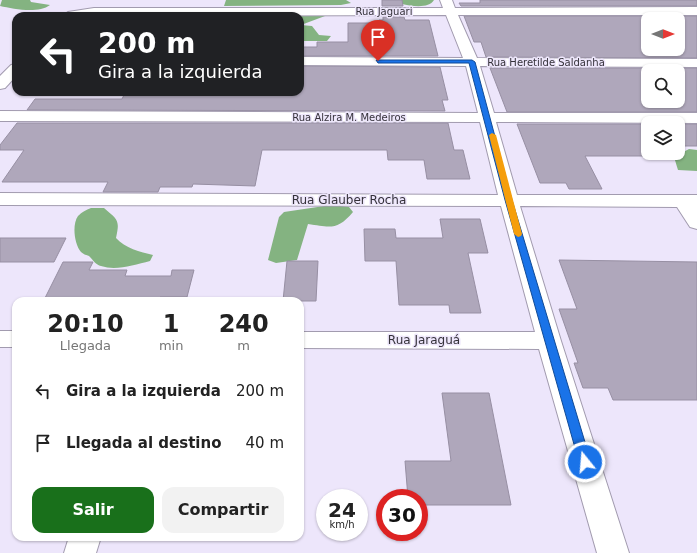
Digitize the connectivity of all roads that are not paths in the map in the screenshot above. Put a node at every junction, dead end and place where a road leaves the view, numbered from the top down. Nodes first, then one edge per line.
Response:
1 (448, 6) edge
2 (697, 11) edge
3 (102, 12) edge
4 (304, 61) edge
5 (472, 62) junction
6 (12, 63) edge
7 (697, 63) edge
8 (0, 86) edge
9 (0, 116) edge
10 (488, 118) junction
11 (697, 118) edge
12 (0, 199) edge
13 (508, 200) junction
14 (690, 201) edge
15 (697, 222) edge
16 (0, 339) edge
17 (12, 339) edge
18 (304, 340) edge
19 (549, 341) junction
20 (84, 541) edge
21 (80, 553) edge
22 (613, 553) edge

1 - 2 street, Rua Jaguari
1 - 3 street, Rua Jaguari
1 - 5 street
4 - 5 street, Rua Heretilde Saldanha
5 - 7 street, Rua Heretilde Saldanha
5 - 10 street
6 - 8 street
9 - 10 street, Rua Alzira M. Medeiros
10 - 11 street, Rua Alzira M. Medeiros
10 - 13 street
12 - 13 street, Rua Glauber Rocha
13 - 14 street, Rua Glauber Rocha
13 - 19 street
14 - 15 street
16 - 17 street
18 - 19 street, Rua Jaraguá
19 - 22 street
20 - 21 street

